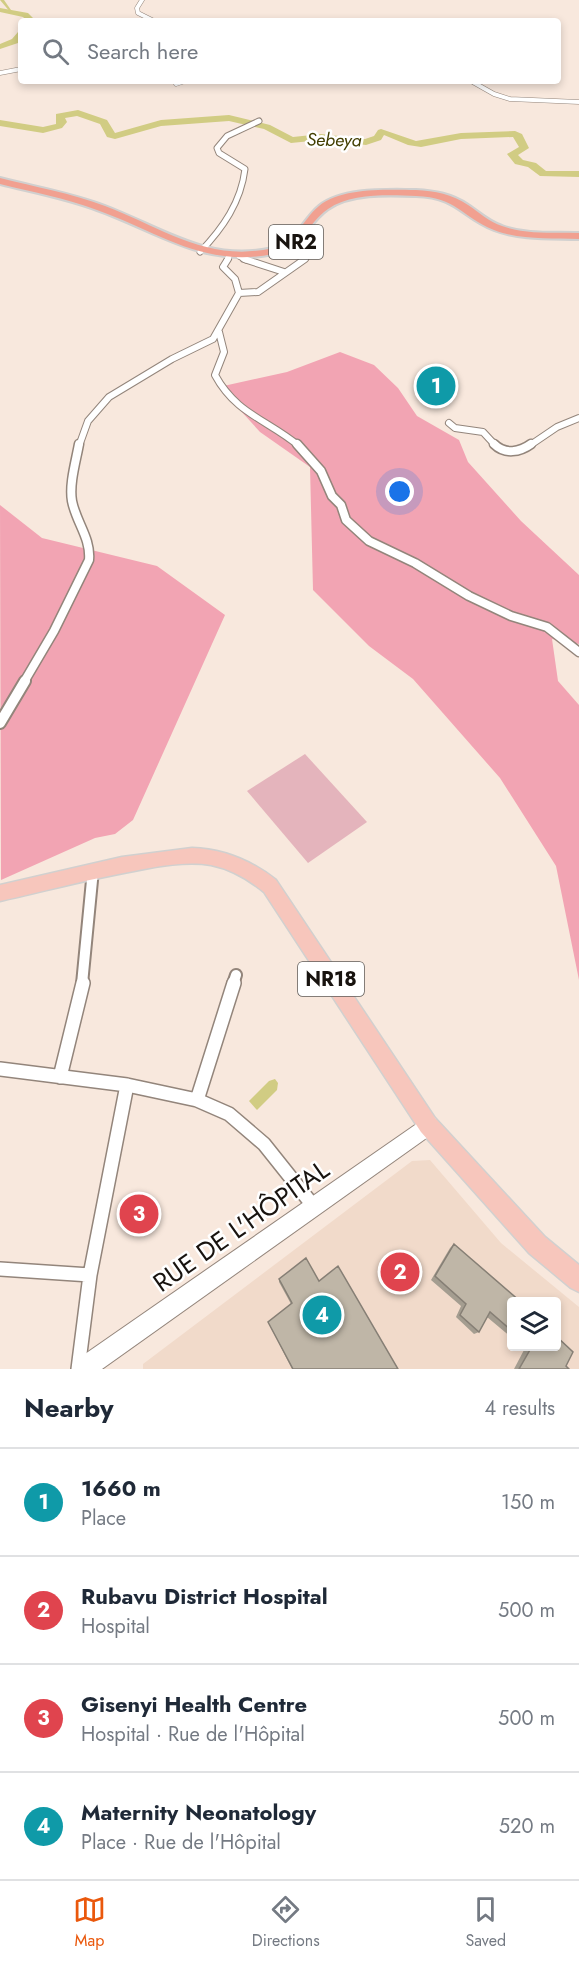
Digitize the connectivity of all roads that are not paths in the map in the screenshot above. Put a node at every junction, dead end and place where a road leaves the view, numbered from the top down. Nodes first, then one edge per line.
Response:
1 (142, 0) edge
2 (148, 18) edge
3 (18, 70) edge
4 (0, 73) edge
5 (478, 84) edge
6 (579, 102) edge
7 (257, 123) dead end
8 (0, 181) edge
9 (579, 236) edge
10 (300, 240) junction
11 (201, 252) junction
12 (234, 256) junction
13 (284, 272) junction
14 (239, 293) junction
15 (219, 332) junction
16 (579, 418) edge
17 (449, 423) dead end
18 (579, 652) edge
19 (0, 723) edge
20 (93, 870) junction
21 (0, 893) edge
22 (236, 975) dead end
23 (0, 1069) edge
24 (60, 1077) junction
25 (127, 1085) junction
26 (197, 1100) junction
27 (428, 1125) junction
28 (315, 1208) junction
29 (0, 1269) edge
30 (90, 1275) junction
31 (579, 1280) edge
32 (78, 1369) edge
33 (83, 1369) edge

1 - 2 street
3 - 4 street
5 - 6 street
7 - 11 street
8 - 11 highway, NR2
9 - 10 highway, NR2
10 - 12 highway, NR2
10 - 13 street
11 - 12 highway, NR2
12 - 13 street
12 - 14 street
13 - 14 street
14 - 15 street
15 - 18 street
15 - 19 street
16 - 17 street
20 - 21 main road, NR18
20 - 24 street
20 - 27 main road, NR18
22 - 26 street
23 - 24 street
24 - 25 street
25 - 26 street
25 - 30 street
26 - 28 street
27 - 28 street, RUE DE L'HÔPITAL
27 - 31 main road, NR18
28 - 33 street, RUE DE L'HÔPITAL
29 - 30 street
30 - 32 street

